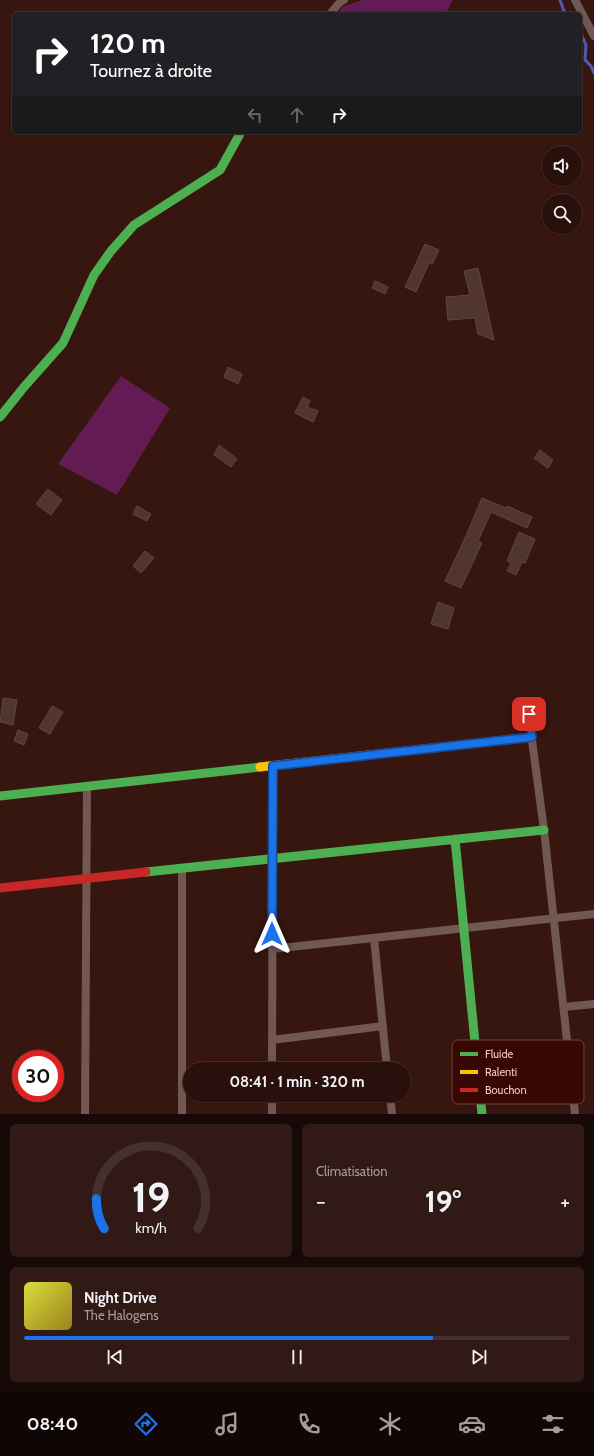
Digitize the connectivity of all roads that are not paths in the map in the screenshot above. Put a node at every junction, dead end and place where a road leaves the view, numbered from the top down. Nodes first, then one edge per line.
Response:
1 (344, 0) edge
2 (575, 0) edge
3 (332, 12) edge
4 (581, 12) edge
5 (582, 13) edge
6 (594, 36) edge
7 (240, 134) edge
8 (0, 417) edge
9 (527, 703) dead end
10 (532, 737) junction
11 (273, 766) junction
12 (88, 786) junction
13 (0, 796) edge
14 (544, 830) junction
15 (455, 839) junction
16 (273, 859) junction
17 (182, 868) junction
18 (87, 878) junction
19 (0, 888) edge
20 (594, 914) edge
21 (554, 919) junction
22 (464, 928) junction
23 (374, 938) junction
24 (272, 949) junction
25 (594, 1004) edge
26 (564, 1007) junction
27 (383, 1026) junction
28 (272, 1040) junction
29 (475, 1040) edge
30 (567, 1040) edge
31 (272, 1062) edge
32 (386, 1062) edge
33 (272, 1102) edge
34 (391, 1102) edge
35 (481, 1104) edge
36 (574, 1104) edge
37 (85, 1114) edge
38 (182, 1114) edge
39 (272, 1114) edge
40 (392, 1114) edge
41 (482, 1114) edge
42 (575, 1114) edge

1 - 3 street
2 - 4 street
5 - 6 street
7 - 8 street
9 - 10 street
10 - 11 street
10 - 14 street
11 - 12 street
11 - 16 street
12 - 13 street
12 - 18 street
14 - 15 street
14 - 21 street
15 - 16 street
15 - 22 street
16 - 17 street
16 - 24 street
17 - 18 street
17 - 38 street
18 - 19 street
18 - 37 street
20 - 21 street
21 - 22 street
21 - 26 street
22 - 23 street
22 - 29 street
23 - 24 street
23 - 27 street
24 - 28 street
25 - 26 street
26 - 30 street
27 - 28 street
27 - 32 street
28 - 31 street
33 - 39 street
34 - 40 street
35 - 41 street
36 - 42 street

